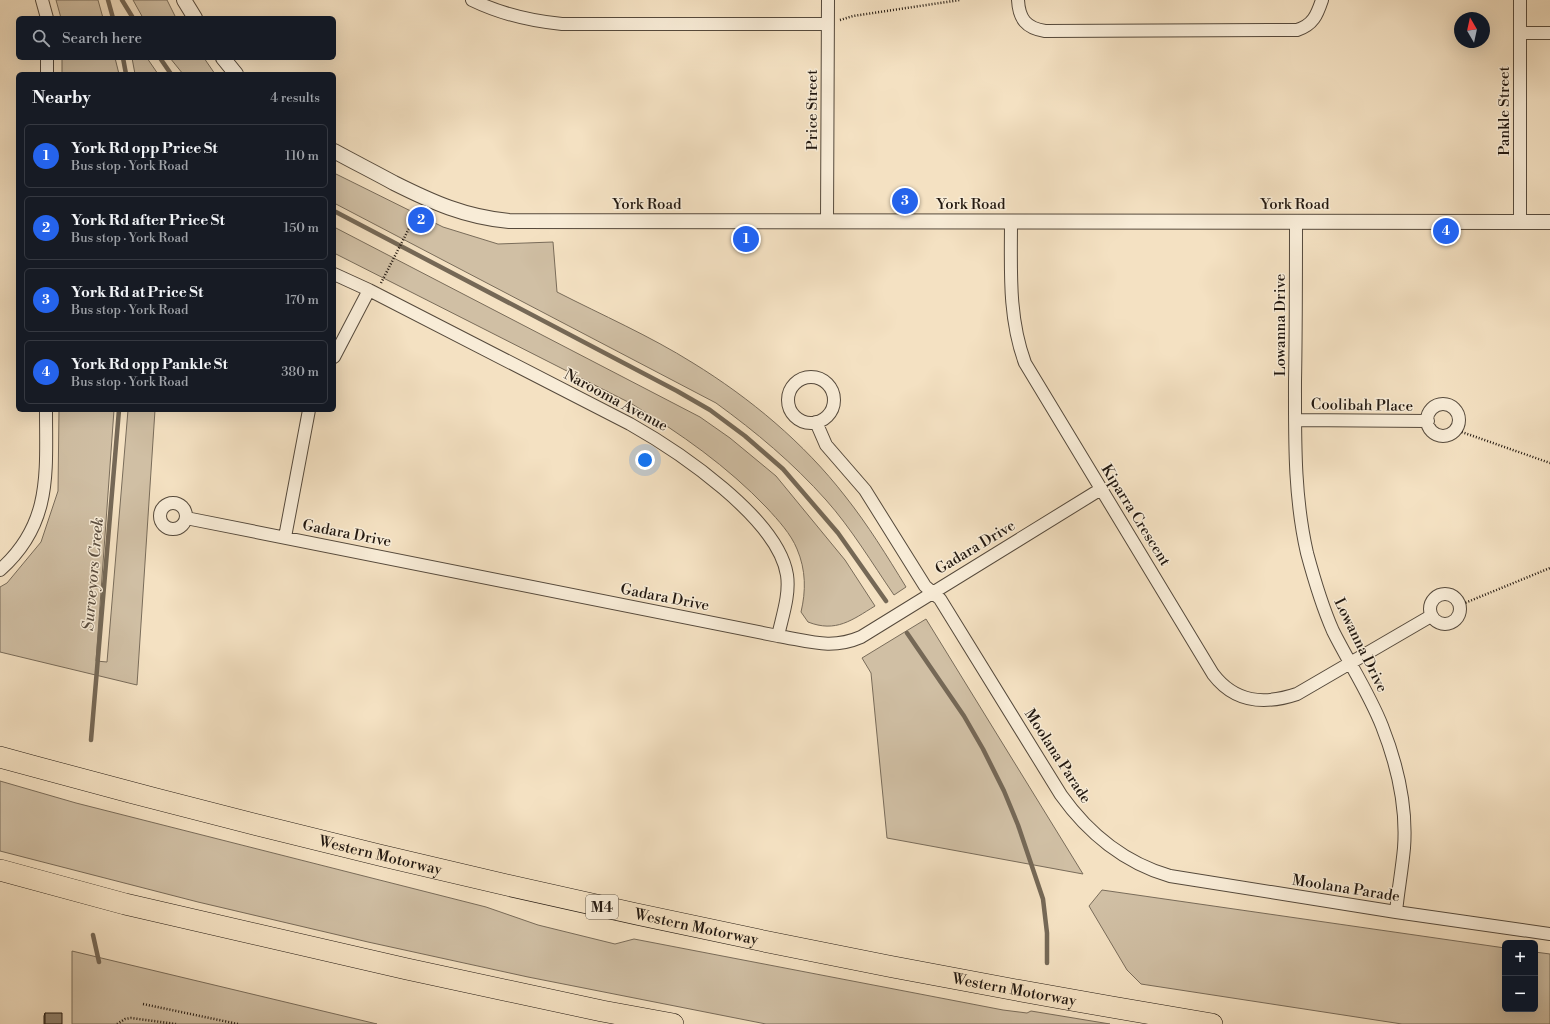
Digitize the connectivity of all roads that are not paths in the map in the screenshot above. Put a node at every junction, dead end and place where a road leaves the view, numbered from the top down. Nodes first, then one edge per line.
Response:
1 (42, 0) edge
2 (184, 0) edge
3 (472, 0) edge
4 (828, 0) edge
5 (1018, 0) edge
6 (1322, 0) edge
7 (1520, 0) edge
8 (46, 16) edge
9 (194, 16) edge
10 (828, 24) junction
11 (1521, 33) junction
12 (1550, 33) edge
13 (47, 60) edge
14 (225, 60) edge
15 (47, 72) edge
16 (234, 72) edge
17 (336, 152) edge
18 (827, 221) junction
19 (1011, 221) junction
20 (1296, 221) junction
21 (1520, 222) junction
22 (1550, 222) edge
23 (336, 275) edge
24 (369, 290) junction
25 (336, 353) edge
26 (46, 412) edge
27 (309, 412) edge
28 (1295, 420) junction
29 (1428, 421) junction
30 (816, 422) dead end
31 (1101, 489) junction
32 (186, 518) dead end
33 (285, 537) junction
34 (0, 570) edge
35 (932, 592) junction
36 (1431, 616) junction
37 (778, 636) junction
38 (1351, 664) junction
39 (0, 757) edge
40 (0, 870) edge
41 (1396, 912) junction
42 (1550, 934) edge
43 (673, 1024) edge
44 (1212, 1024) edge

1 - 8 street
2 - 9 street
3 - 10 street
4 - 10 street, Price Street
5 - 6 street
7 - 11 street, Pankle Street
10 - 18 street, Price Street
11 - 12 street
11 - 21 street, Pankle Street
13 - 15 street
14 - 16 street
17 - 18 street, York Road
18 - 19 street, York Road
19 - 20 street, York Road
19 - 31 street, Kiparra Crescent
20 - 21 street, York Road
20 - 28 street, Lowanna Drive
21 - 22 street, York Road
23 - 24 street, Narooma Avenue
24 - 25 street
24 - 37 street, Narooma Avenue
26 - 34 street
27 - 33 street
28 - 29 street, Coolibah Place
28 - 38 street, Lowanna Drive
29 - 29 street, Coolibah Place
30 - 35 street, Moolana Parade
31 - 35 street, Gadara Drive
31 - 38 street, Kiparra Crescent
32 - 33 street, Gadara Drive
33 - 37 street, Gadara Drive
35 - 37 street, Gadara Drive
35 - 41 street, Moolana Parade
36 - 36 street
36 - 38 street, Kiparra Crescent
38 - 41 street, Lowanna Drive
39 - 44 highway, Western Motorway / M4
40 - 43 highway
41 - 42 street, Moolana Parade

